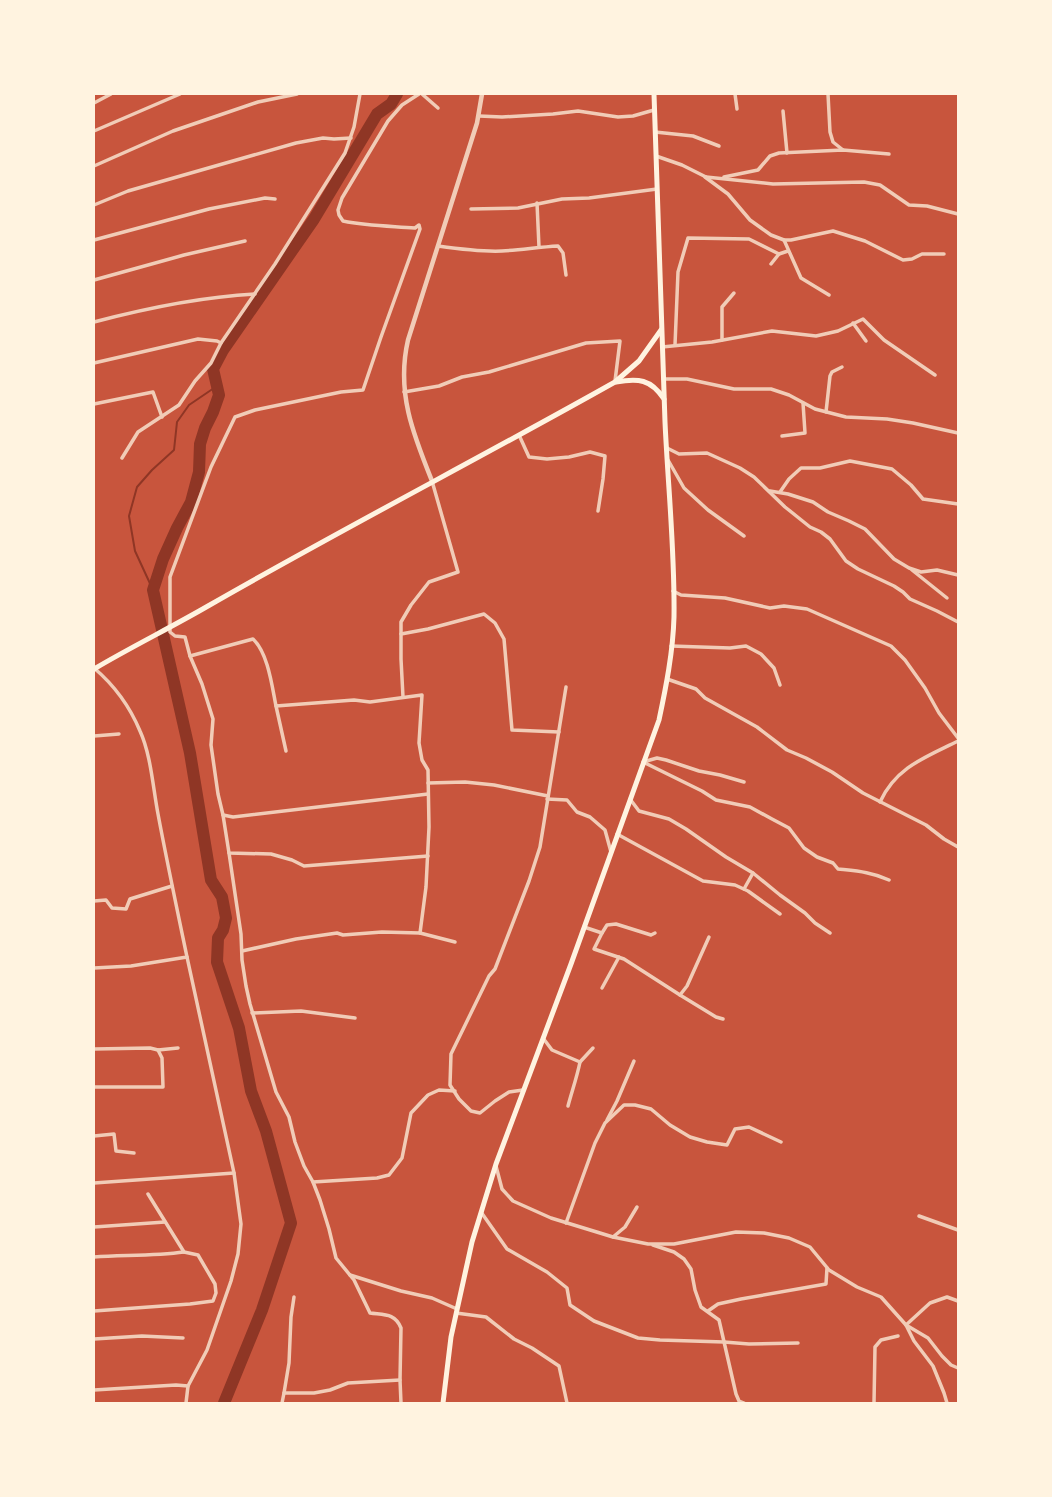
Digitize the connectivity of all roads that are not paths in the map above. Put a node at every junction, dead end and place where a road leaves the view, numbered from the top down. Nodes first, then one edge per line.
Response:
1 (111, 94) edge
2 (180, 94) edge
3 (297, 94) edge
4 (360, 94) edge
5 (419, 94) edge
6 (422, 94) edge
7 (482, 94) edge
8 (654, 94) edge
9 (735, 94) edge
10 (828, 94) edge
11 (94, 103) edge
12 (438, 108) dead end
13 (737, 109) dead end
14 (654, 110) junction
15 (783, 111) dead end
16 (479, 116) junction
17 (94, 131) edge
18 (655, 132) junction
19 (351, 138) junction
20 (718, 146) dead end
21 (843, 150) junction
22 (787, 154) junction
23 (889, 154) dead end
24 (656, 156) junction
25 (94, 166) edge
26 (705, 177) junction
27 (657, 189) junction
28 (275, 199) dead end
29 (537, 204) junction
30 (94, 205) edge
31 (471, 209) dead end
32 (958, 214) edge
33 (94, 240) edge
34 (784, 240) junction
35 (245, 241) dead end
36 (438, 246) junction
37 (539, 247) junction
38 (788, 251) junction
39 (779, 254) junction
40 (944, 254) dead end
41 (771, 264) dead end
42 (566, 275) dead end
43 (94, 280) edge
44 (734, 293) dead end
45 (255, 294) junction
46 (829, 295) dead end
47 (94, 322) edge
48 (853, 324) junction
49 (661, 330) junction
50 (722, 340) junction
51 (866, 341) dead end
52 (221, 343) junction
53 (675, 345) junction
54 (662, 347) junction
55 (94, 363) edge
56 (842, 367) dead end
57 (935, 374) dead end
58 (663, 379) junction
59 (615, 382) junction
60 (404, 392) junction
61 (664, 400) junction
62 (803, 403) junction
63 (94, 404) edge
64 (826, 412) junction
65 (162, 417) junction
66 (958, 432) edge
67 (519, 435) junction
68 (782, 436) dead end
69 (667, 448) junction
70 (122, 458) dead end
71 (668, 459) junction
72 (432, 482) junction
73 (769, 491) junction
74 (780, 492) junction
75 (958, 504) edge
76 (598, 511) dead end
77 (744, 536) dead end
78 (909, 568) junction
79 (958, 575) edge
80 (673, 591) junction
81 (947, 598) dead end
82 (958, 622) edge
83 (401, 634) junction
84 (671, 646) junction
85 (190, 656) junction
86 (94, 669) edge
87 (667, 679) junction
88 (780, 684) dead end
89 (566, 687) dead end
90 (403, 697) junction
91 (276, 706) junction
92 (559, 732) junction
93 (119, 734) dead end
94 (94, 736) edge
95 (958, 738) edge
96 (958, 741) edge
97 (286, 751) dead end
98 (643, 762) junction
99 (744, 782) dead end
100 (428, 783) junction
101 (428, 794) junction
102 (548, 797) junction
103 (630, 799) junction
104 (880, 802) junction
105 (223, 815) junction
106 (617, 834) junction
107 (958, 847) edge
108 (611, 852) junction
109 (229, 853) junction
110 (428, 856) junction
111 (753, 874) junction
112 (889, 880) dead end
113 (172, 886) junction
114 (744, 889) junction
115 (94, 900) edge
116 (780, 914) dead end
117 (584, 927) junction
118 (420, 933) junction
119 (602, 933) junction
120 (655, 933) dead end
121 (830, 933) dead end
122 (709, 937) dead end
123 (455, 942) dead end
124 (242, 950) junction
125 (186, 957) junction
126 (619, 958) junction
127 (94, 968) edge
128 (602, 988) dead end
129 (680, 995) junction
130 (252, 1013) junction
131 (355, 1018) dead end
132 (723, 1019) dead end
133 (543, 1038) junction
134 (178, 1048) dead end
135 (593, 1048) dead end
136 (94, 1049) edge
137 (158, 1050) junction
138 (634, 1061) dead end
139 (580, 1062) junction
140 (94, 1087) edge
141 (523, 1090) junction
142 (455, 1091) junction
143 (568, 1106) dead end
144 (605, 1123) junction
145 (94, 1136) edge
146 (781, 1142) dead end
147 (134, 1152) dead end
148 (496, 1164) junction
149 (234, 1173) junction
150 (313, 1182) junction
151 (94, 1183) edge
152 (148, 1194) dead end
153 (637, 1208) dead end
154 (481, 1212) junction
155 (919, 1216) dead end
156 (165, 1222) junction
157 (566, 1223) junction
158 (94, 1228) edge
159 (958, 1230) edge
160 (613, 1237) junction
161 (648, 1244) junction
162 (184, 1252) junction
163 (94, 1257) edge
164 (827, 1268) junction
165 (350, 1275) junction
166 (294, 1296) dead end
167 (958, 1301) edge
168 (94, 1311) edge
169 (456, 1311) junction
170 (708, 1311) junction
171 (906, 1325) junction
172 (898, 1336) dead end
173 (183, 1338) dead end
174 (94, 1339) edge
175 (724, 1342) junction
176 (798, 1343) dead end
177 (958, 1368) edge
178 (400, 1380) junction
179 (188, 1386) junction
180 (94, 1390) edge
181 (284, 1393) junction
182 (738, 1402) edge
183 (186, 1403) edge
184 (282, 1403) edge
185 (401, 1403) edge
186 (443, 1403) edge
187 (567, 1403) edge
188 (744, 1403) edge
189 (874, 1403) edge
190 (947, 1403) edge

1 - 11 street
2 - 17 street
3 - 25 street
4 - 19 street
5 - 85 street
6 - 12 street
7 - 16 street
8 - 14 main road
9 - 13 street
10 - 21 street
14 - 16 street
14 - 18 main road
15 - 22 street
16 - 36 street
18 - 20 street
18 - 24 main road
19 - 30 street
19 - 45 street
21 - 22 street
21 - 23 street
22 - 26 street
24 - 26 street
24 - 27 main road
26 - 32 street
26 - 34 street
27 - 29 street
27 - 49 main road
28 - 33 street
29 - 31 street
29 - 37 street
34 - 38 street
34 - 40 street
35 - 43 street
36 - 37 street
36 - 60 street
37 - 42 street
38 - 39 street
38 - 46 street
39 - 41 street
39 - 53 street
44 - 50 street
45 - 47 street
45 - 52 street
48 - 50 street
48 - 51 street
48 - 57 street
49 - 54 main road
49 - 59 main road
50 - 53 street
52 - 55 street
52 - 65 street
53 - 54 street
54 - 58 main road
56 - 64 street
58 - 61 main road
58 - 62 street
59 - 60 street
59 - 61 main road
59 - 67 main road
60 - 72 street
61 - 69 main road
62 - 64 street
62 - 68 street
63 - 65 street
64 - 66 street
65 - 70 street
67 - 72 main road
67 - 76 street
69 - 71 main road
69 - 73 street
71 - 77 street
71 - 80 main road
72 - 83 street
72 - 86 main road
73 - 74 street
73 - 82 street
74 - 75 street
74 - 78 street
78 - 79 street
78 - 81 street
80 - 84 main road
80 - 95 street
83 - 90 street
83 - 92 street
84 - 87 main road
84 - 88 street
85 - 91 street
85 - 105 street
86 - 113 street
87 - 98 main road
87 - 104 street
89 - 92 street
90 - 91 street
90 - 100 street
91 - 97 street
92 - 102 street
93 - 94 street
96 - 104 street
98 - 99 street
98 - 103 main road
98 - 112 street
100 - 101 street
100 - 102 street
101 - 105 street
101 - 110 street
102 - 108 street
102 - 142 street
103 - 106 main road
103 - 111 street
104 - 107 street
105 - 109 street
106 - 108 main road
106 - 114 street
108 - 117 main road
109 - 110 street
109 - 124 street
110 - 118 street
111 - 114 street
111 - 121 street
113 - 115 street
113 - 125 street
114 - 116 street
117 - 119 street
117 - 133 main road
118 - 123 street
118 - 124 street
119 - 120 street
119 - 126 street
122 - 129 street
124 - 130 street
125 - 127 street
125 - 149 street
126 - 128 street
126 - 129 street
129 - 132 street
130 - 131 street
130 - 150 street
133 - 139 street
133 - 141 main road
134 - 137 street
135 - 139 street
136 - 137 street
137 - 140 street
138 - 144 street
139 - 143 street
141 - 142 street
141 - 148 main road
142 - 150 street
144 - 146 street
144 - 157 street
145 - 147 street
148 - 154 main road
148 - 157 street
149 - 151 street
149 - 179 street
150 - 165 street
152 - 156 street
153 - 160 street
154 - 169 main road
154 - 175 street
155 - 159 street
156 - 158 street
156 - 162 street
157 - 160 street
160 - 161 street
161 - 164 street
161 - 170 street
162 - 163 street
162 - 168 street
164 - 170 street
164 - 171 street
165 - 169 street
165 - 178 street
166 - 181 street
167 - 171 street
169 - 186 main road
169 - 187 street
170 - 175 street
171 - 177 street
171 - 190 street
172 - 189 street
173 - 174 street
175 - 176 street
175 - 182 street
178 - 181 street
178 - 185 street
179 - 180 street
179 - 183 street
181 - 184 street
182 - 188 street

